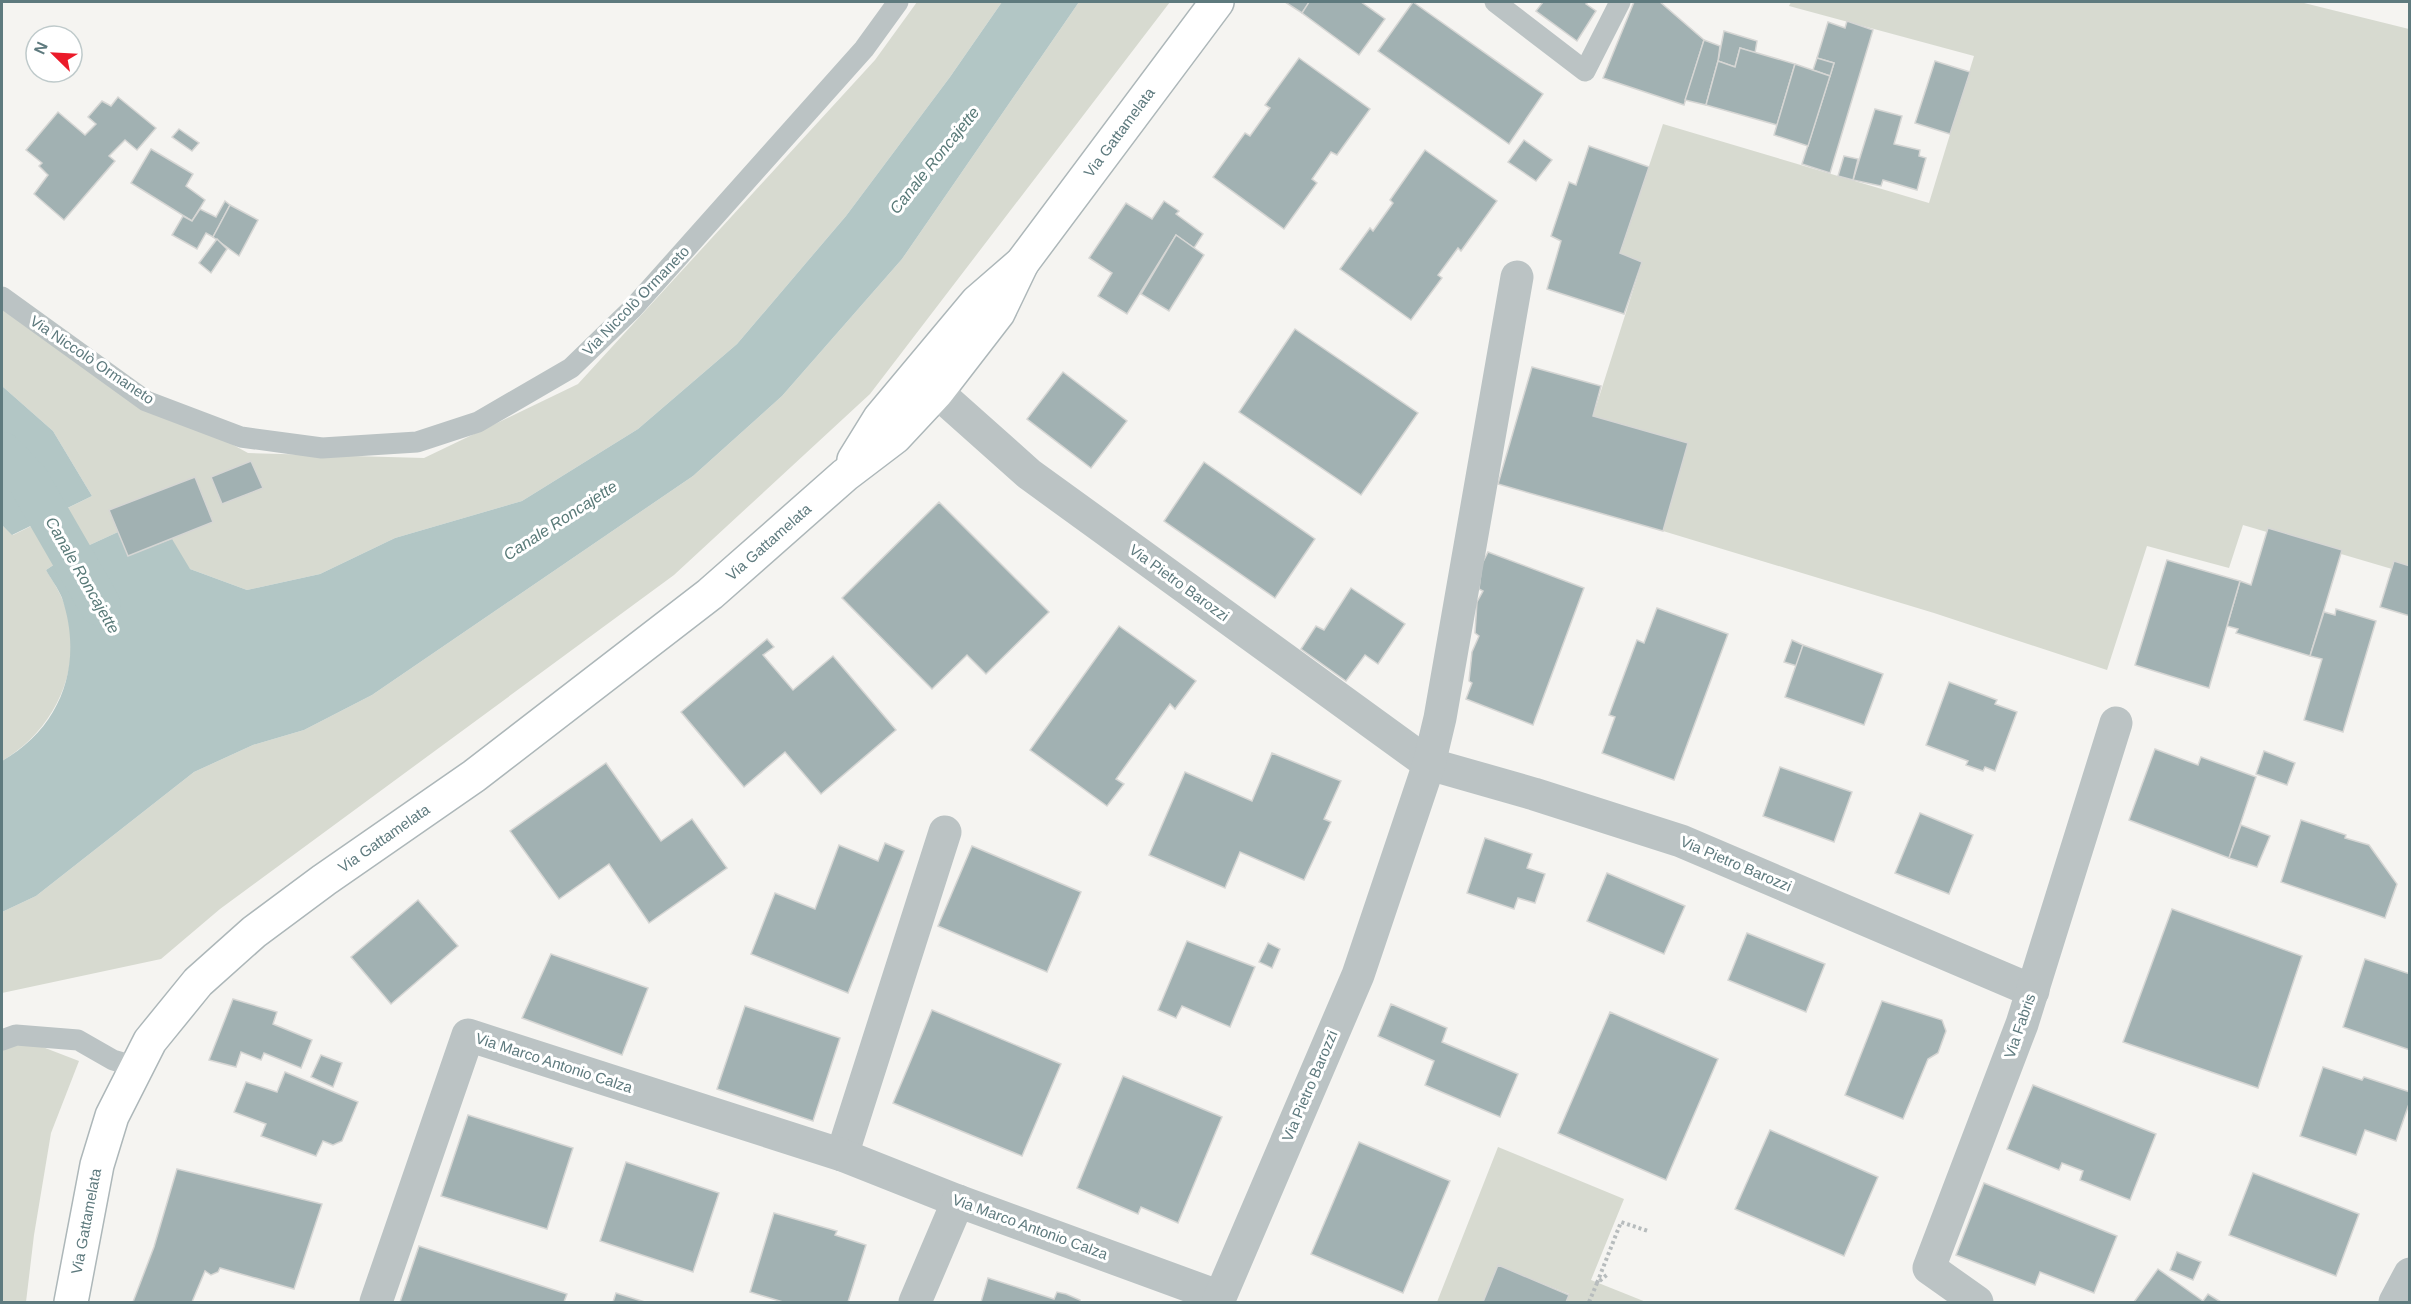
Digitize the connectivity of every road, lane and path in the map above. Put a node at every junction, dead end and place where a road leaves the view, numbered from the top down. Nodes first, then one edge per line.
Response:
1 (898, 2) edge
2 (1217, 2) edge
3 (1495, 2) edge
4 (1620, 2) edge
5 (1022, 263) junction
6 (1517, 277) dead end
7 (2, 297) edge
8 (936, 392) junction
9 (845, 475) junction
10 (2116, 723) dead end
11 (1429, 764) junction
12 (945, 832) dead end
13 (2033, 991) junction
14 (2, 1040) edge
15 (137, 1067) junction
16 (842, 1155) junction
17 (958, 1201) junction
18 (1648, 1231) dead end
19 (1608, 1274) dead end
20 (1597, 1283) junction
21 (1219, 1300) edge
22 (71, 1302) edge
23 (376, 1302) edge
24 (915, 1302) edge
25 (1589, 1302) edge
26 (1977, 1302) edge

1 - 7 lane, Via Niccolò Ormaneto
2 - 5 main road, Via Gattamelata
3 - 4 lane
5 - 8 main road, Via Gattamelata
5 - 9 main road, Via Gattamelata
6 - 11 street, Via Pietro Barozzi
8 - 9 main road, Via Gattamelata
8 - 11 street, Via Pietro Barozzi
9 - 15 main road, Via Gattamelata
10 - 13 street, Via Fabris
11 - 13 street, Via Pietro Barozzi
11 - 21 street, Via Pietro Barozzi
12 - 16 street
13 - 26 street, Via Fabris
14 - 15 lane
15 - 22 main road, Via Gattamelata
16 - 17 street, Via Marco Antonio Calza
16 - 23 street, Via Marco Antonio Calza
17 - 21 street, Via Marco Antonio Calza
17 - 24 street
18 - 20 path
19 - 20 path
20 - 25 path

